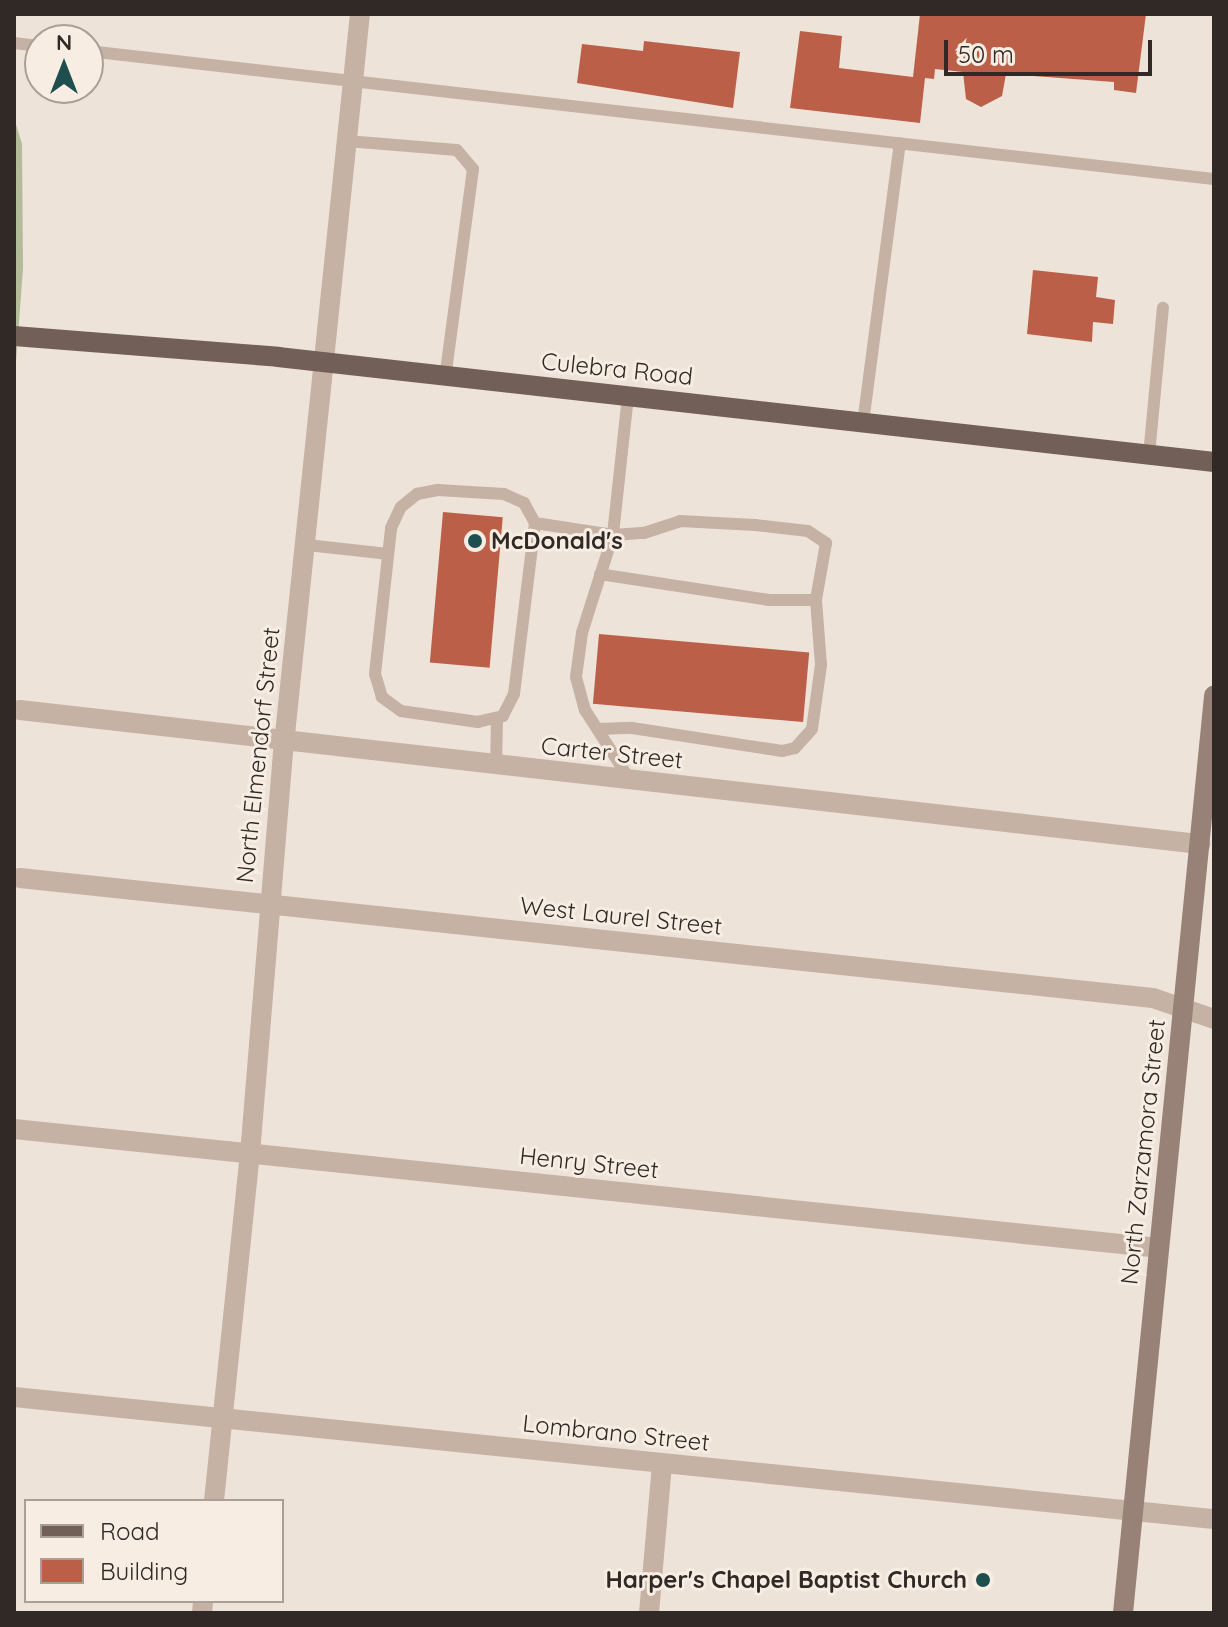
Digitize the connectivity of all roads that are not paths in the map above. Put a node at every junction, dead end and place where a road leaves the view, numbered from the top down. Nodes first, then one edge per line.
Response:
1 (360, 14) edge
2 (104, 53) edge
3 (353, 82) junction
4 (347, 141) junction
5 (900, 143) junction
6 (1214, 179) edge
7 (1163, 308) dead end
8 (21, 337) edge
9 (324, 364) junction
10 (445, 378) junction
11 (628, 396) junction
12 (863, 423) junction
13 (1149, 455) junction
14 (1214, 462) edge
15 (535, 523) junction
16 (613, 535) junction
17 (307, 545) junction
18 (388, 554) junction
19 (600, 574) junction
20 (816, 600) junction
21 (1214, 696) edge
22 (20, 710) dead end
23 (497, 718) junction
24 (598, 729) junction
25 (284, 744) junction
26 (496, 766) junction
27 (1211, 769) edge
28 (630, 781) junction
29 (1200, 844) junction
30 (20, 878) dead end
31 (269, 906) junction
32 (1183, 1009) junction
33 (1214, 1019) edge
34 (14, 1129) edge
35 (250, 1154) junction
36 (1159, 1248) junction
37 (14, 1397) edge
38 (223, 1420) junction
39 (662, 1464) junction
40 (214, 1499) edge
41 (1133, 1510) junction
42 (1214, 1519) edge
43 (649, 1613) edge
44 (1123, 1613) edge

1 - 3 street, North Elmendorf Street
2 - 3 lane
3 - 4 street, North Elmendorf Street
3 - 5 lane
4 - 9 street, North Elmendorf Street
4 - 10 lane
5 - 6 lane
5 - 12 lane
7 - 13 lane
8 - 9 main road, Culebra Road
9 - 10 main road, Culebra Road
9 - 17 street, North Elmendorf Street
10 - 11 main road, Culebra Road
11 - 12 main road, Culebra Road
11 - 16 lane
12 - 13 main road, Culebra Road
13 - 14 main road, Culebra Road
15 - 16 lane
15 - 18 lane
15 - 23 lane
16 - 19 lane
16 - 20 lane
17 - 18 lane
17 - 25 street, North Elmendorf Street
18 - 23 lane
19 - 20 lane
19 - 24 lane
20 - 24 lane
21 - 27 main road, North Zarzamora Street
22 - 25 street, Carter Street
23 - 26 lane
24 - 28 lane
25 - 26 street, Carter Street
25 - 31 street, North Elmendorf Street
26 - 28 street, Carter Street
27 - 29 main road, North Zarzamora Street
28 - 29 street, Carter Street
29 - 32 main road, North Zarzamora Street
30 - 31 street, West Laurel Street
31 - 32 street, West Laurel Street
31 - 35 street, North Elmendorf Street
32 - 33 street, West Laurel Street
32 - 36 main road, North Zarzamora Street
34 - 35 street, Henry Street
35 - 36 street, Henry Street
35 - 38 street, North Elmendorf Street
36 - 41 main road, North Zarzamora Street
37 - 38 street, Lombrano Street
38 - 39 street, Lombrano Street
38 - 40 street, North Elmendorf Street
39 - 41 street, Lombrano Street
39 - 43 street
41 - 42 street, Lombrano Street
41 - 44 main road, North Zarzamora Street

